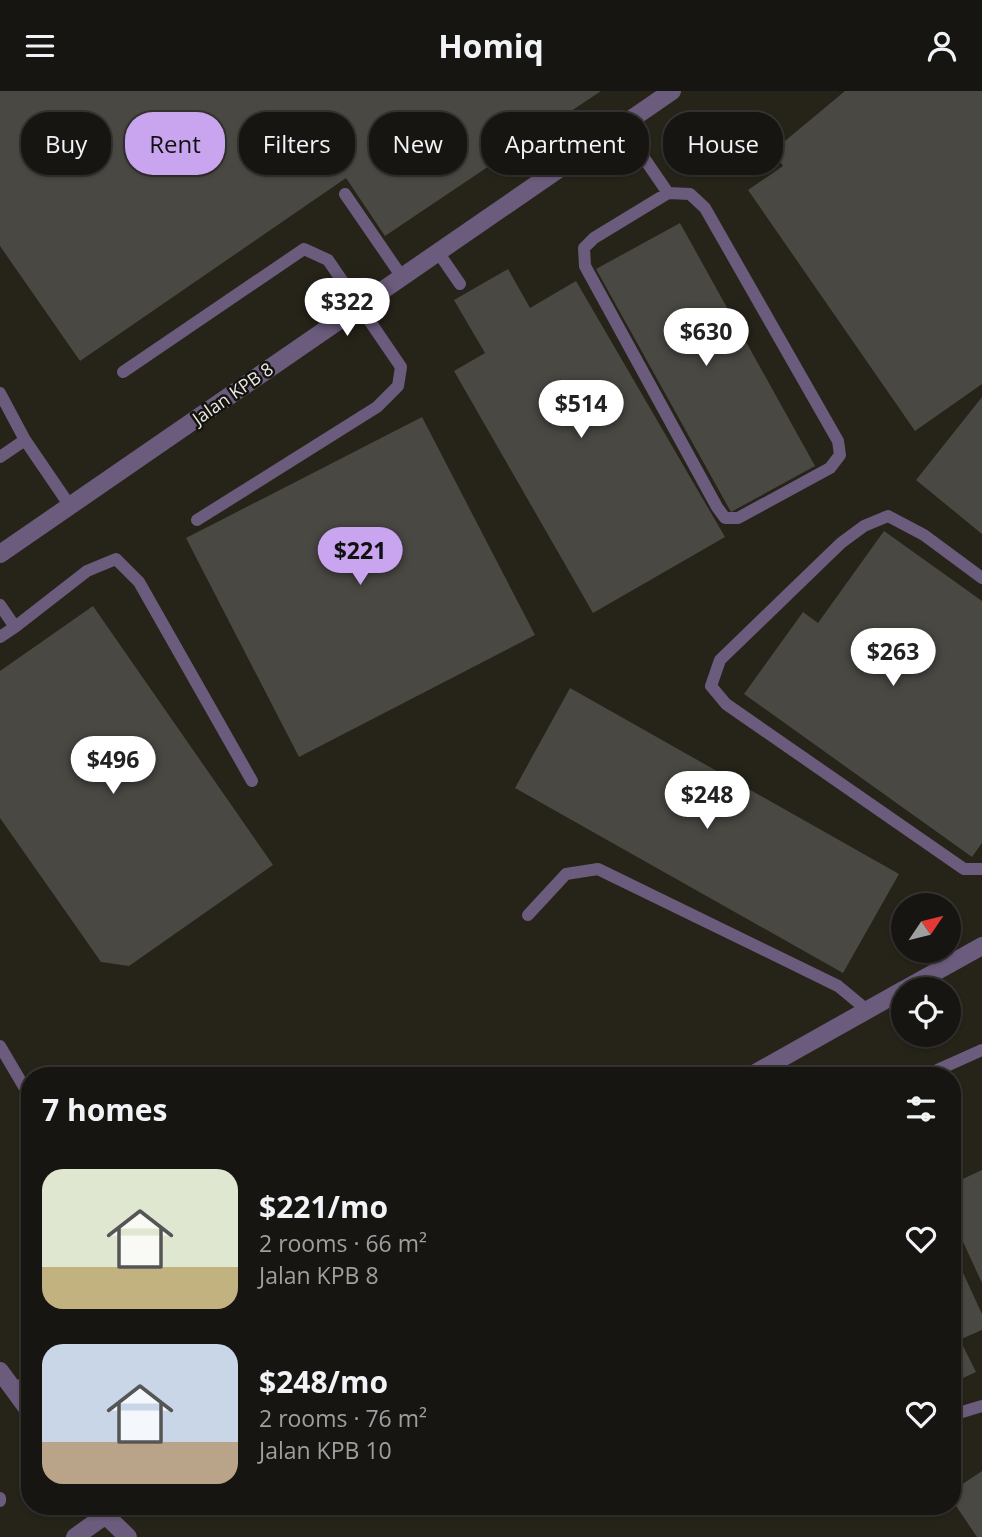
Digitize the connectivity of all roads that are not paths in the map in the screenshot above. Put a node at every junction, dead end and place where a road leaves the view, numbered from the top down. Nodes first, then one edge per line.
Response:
1 (673, 91) edge
2 (642, 112) edge
3 (649, 165) edge
4 (550, 175) edge
5 (668, 193) junction
6 (345, 194) dead end
7 (438, 252) junction
8 (402, 277) junction
9 (460, 284) dead end
10 (361, 306) junction
11 (123, 372) dead end
12 (0, 393) edge
13 (25, 440) junction
14 (0, 457) edge
15 (70, 506) junction
16 (197, 520) dead end
17 (0, 554) edge
18 (982, 578) edge
19 (0, 605) edge
20 (15, 627) junction
21 (0, 637) edge
22 (252, 781) dead end
23 (982, 869) edge
24 (528, 915) dead end
25 (982, 946) edge
26 (926, 977) edge
27 (891, 996) edge
28 (867, 1010) junction
29 (0, 1047) edge
30 (982, 1050) edge
31 (769, 1067) edge
32 (944, 1067) edge
33 (21, 1082) edge
34 (0, 1371) edge
35 (21, 1385) edge
36 (14, 1390) junction
37 (21, 1400) edge
38 (982, 1406) edge
39 (961, 1412) edge
40 (100, 1515) edge
41 (110, 1515) edge
42 (75, 1537) edge
43 (128, 1537) edge

1 - 2 street, Jalan KPB 8
3 - 5 lane
4 - 7 street, Jalan KPB 8
5 - 5 lane
6 - 8 lane
7 - 8 street, Jalan KPB 8
7 - 9 lane
8 - 10 street, Jalan KPB 8
10 - 11 lane
10 - 15 street, Jalan KPB 8
10 - 16 lane
12 - 13 lane
13 - 14 lane
13 - 15 lane
15 - 17 street, Jalan KPB 8
18 - 23 lane
19 - 20 lane
20 - 21 lane
20 - 22 lane
24 - 28 lane
25 - 26 street
27 - 28 street
28 - 31 street
29 - 33 lane
30 - 32 lane
34 - 36 street
35 - 36 lane
36 - 37 street
38 - 39 lane
40 - 42 street
41 - 43 street

